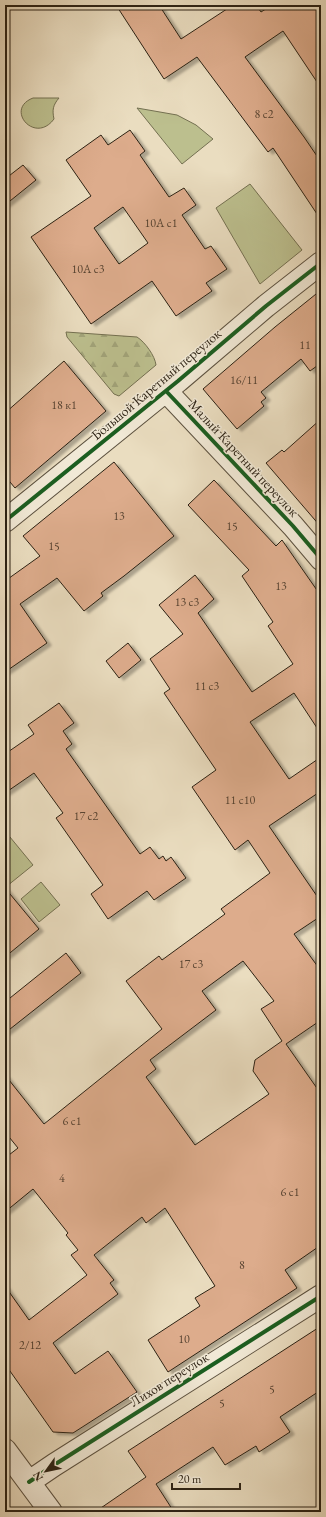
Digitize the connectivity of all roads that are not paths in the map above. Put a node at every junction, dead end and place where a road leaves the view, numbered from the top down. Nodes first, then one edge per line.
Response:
1 (321, 264) edge
2 (166, 391) junction
3 (5, 521) edge
4 (321, 559) edge
5 (321, 1296) edge
6 (5, 1450) edge
7 (29, 1482) junction
8 (51, 1512) edge

1 - 2 street, Большой Каретный переулок
2 - 3 street, Большой Каретный переулок
2 - 4 street, Малый Каретный переулок
5 - 7 street, Лихов переулок
6 - 7 street
7 - 8 street

